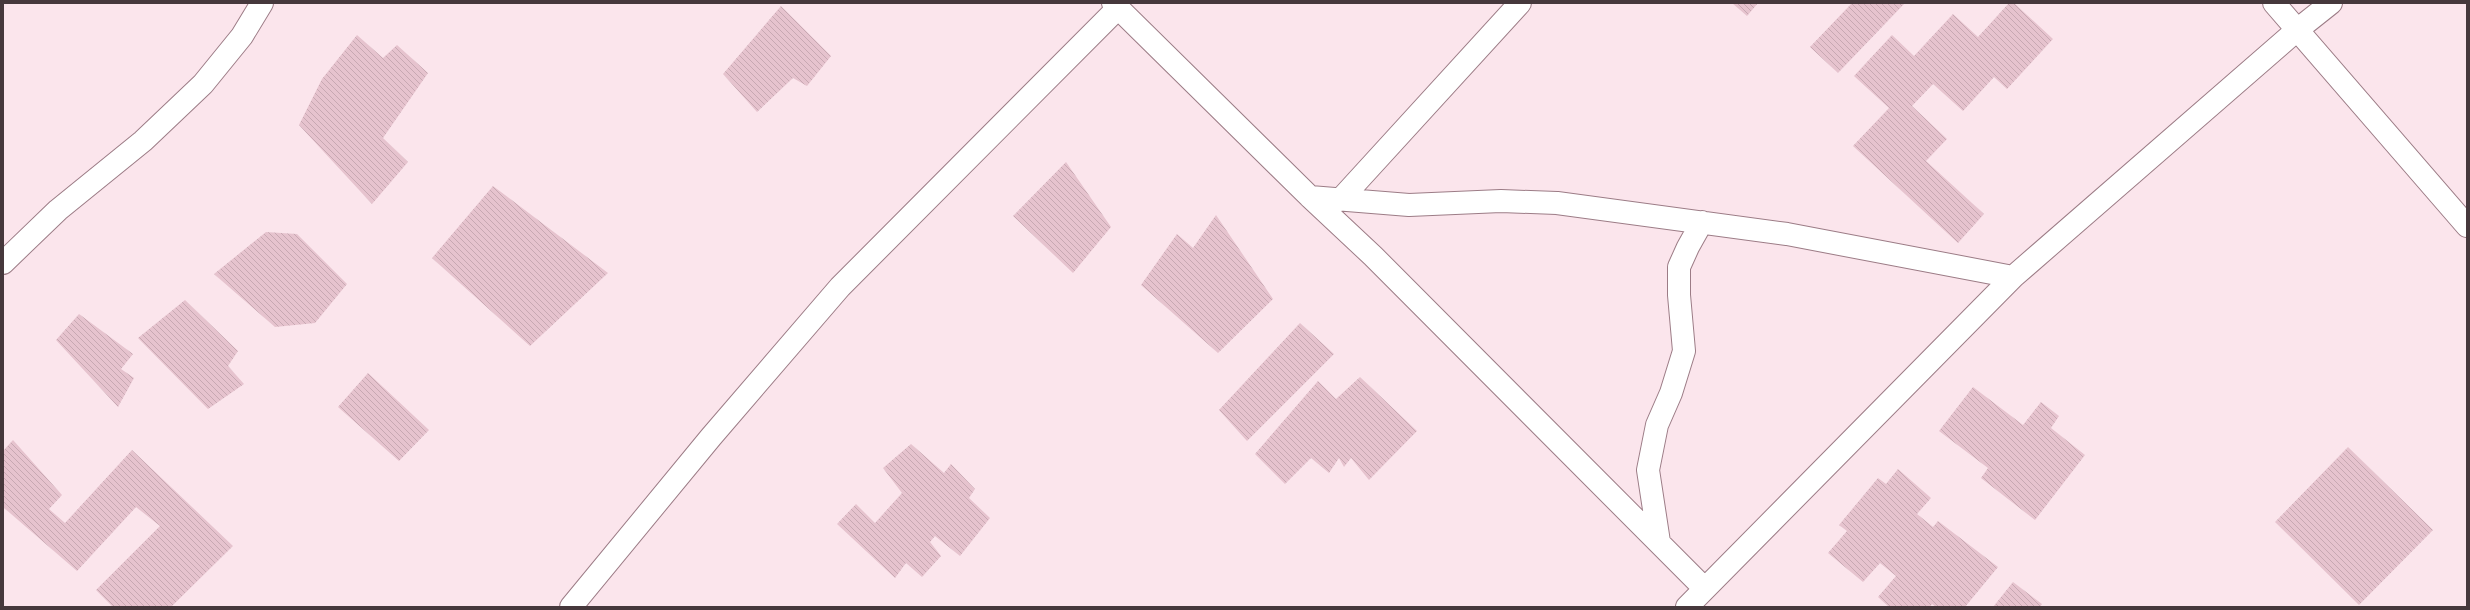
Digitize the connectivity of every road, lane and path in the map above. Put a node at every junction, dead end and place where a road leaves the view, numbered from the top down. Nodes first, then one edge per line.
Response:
1 (262, 3) edge
2 (1520, 3) edge
3 (2274, 3) edge
4 (2331, 3) edge
5 (1116, 5) edge
6 (2297, 30) junction
7 (1310, 197) junction
8 (1340, 200) junction
9 (1702, 222) junction
10 (2467, 226) edge
11 (3, 263) edge
12 (2013, 277) junction
13 (1659, 542) junction
14 (1704, 588) junction
15 (582, 604) edge
16 (1687, 607) edge

1 - 11 street
2 - 8 street
3 - 6 street
4 - 6 street
5 - 7 street
5 - 15 street
6 - 10 street
6 - 12 street
7 - 8 street
7 - 13 street
8 - 9 street
9 - 12 street
9 - 13 street
12 - 14 street
13 - 14 street
14 - 16 street

